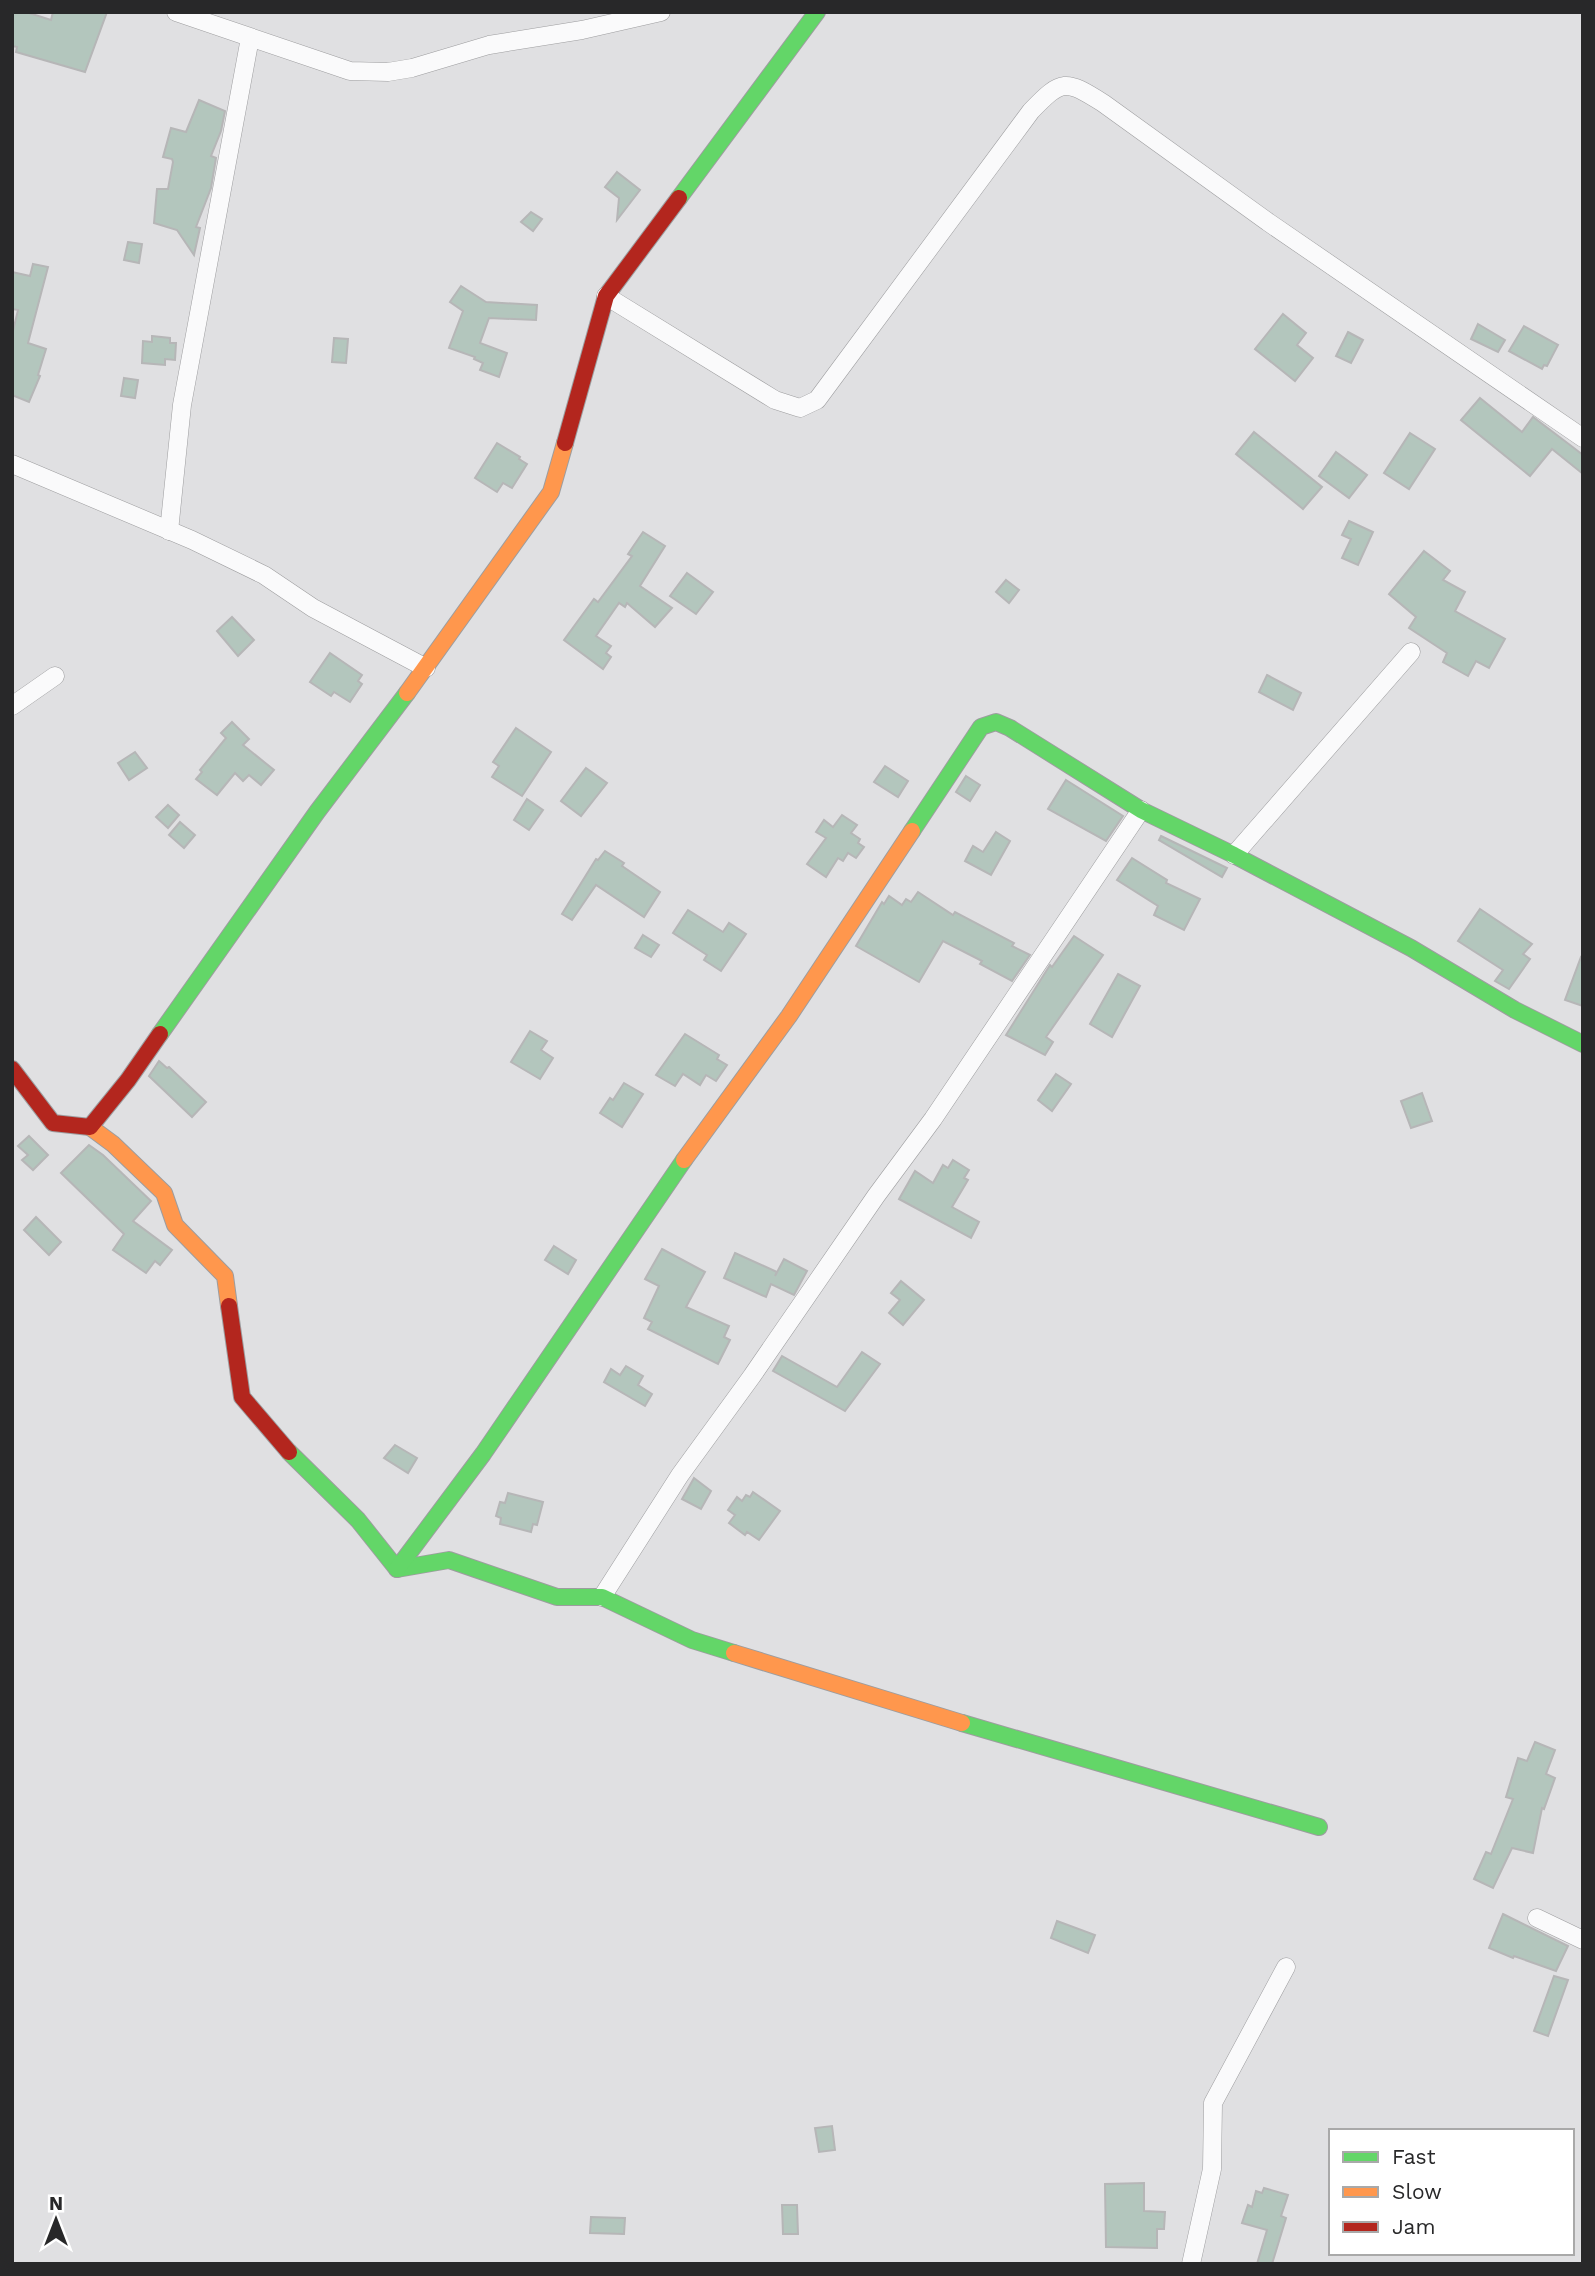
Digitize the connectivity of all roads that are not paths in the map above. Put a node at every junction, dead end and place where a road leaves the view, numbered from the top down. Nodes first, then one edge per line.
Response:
1 (176, 12) edge
2 (662, 12) edge
3 (817, 12) edge
4 (250, 38) junction
5 (606, 296) junction
6 (1583, 438) edge
7 (12, 464) edge
8 (169, 531) junction
9 (1411, 652) dead end
10 (426, 668) junction
11 (55, 676) dead end
12 (12, 706) edge
13 (1141, 810) junction
14 (1234, 855) junction
15 (1583, 1044) edge
16 (12, 1069) edge
17 (90, 1126) junction
18 (397, 1569) junction
19 (602, 1597) junction
20 (1319, 1827) dead end
21 (1537, 1918) dead end
22 (1583, 1940) edge
23 (1286, 1967) dead end
24 (1191, 2264) edge

1 - 4 street
2 - 4 street
3 - 5 street
4 - 8 street
5 - 6 street
5 - 10 street
7 - 8 street
8 - 10 street
9 - 14 street
10 - 17 street
11 - 12 street
13 - 14 street
13 - 18 street
13 - 19 street
14 - 15 street
16 - 17 street
17 - 18 street
18 - 19 street
19 - 20 street
21 - 22 street
23 - 24 street

